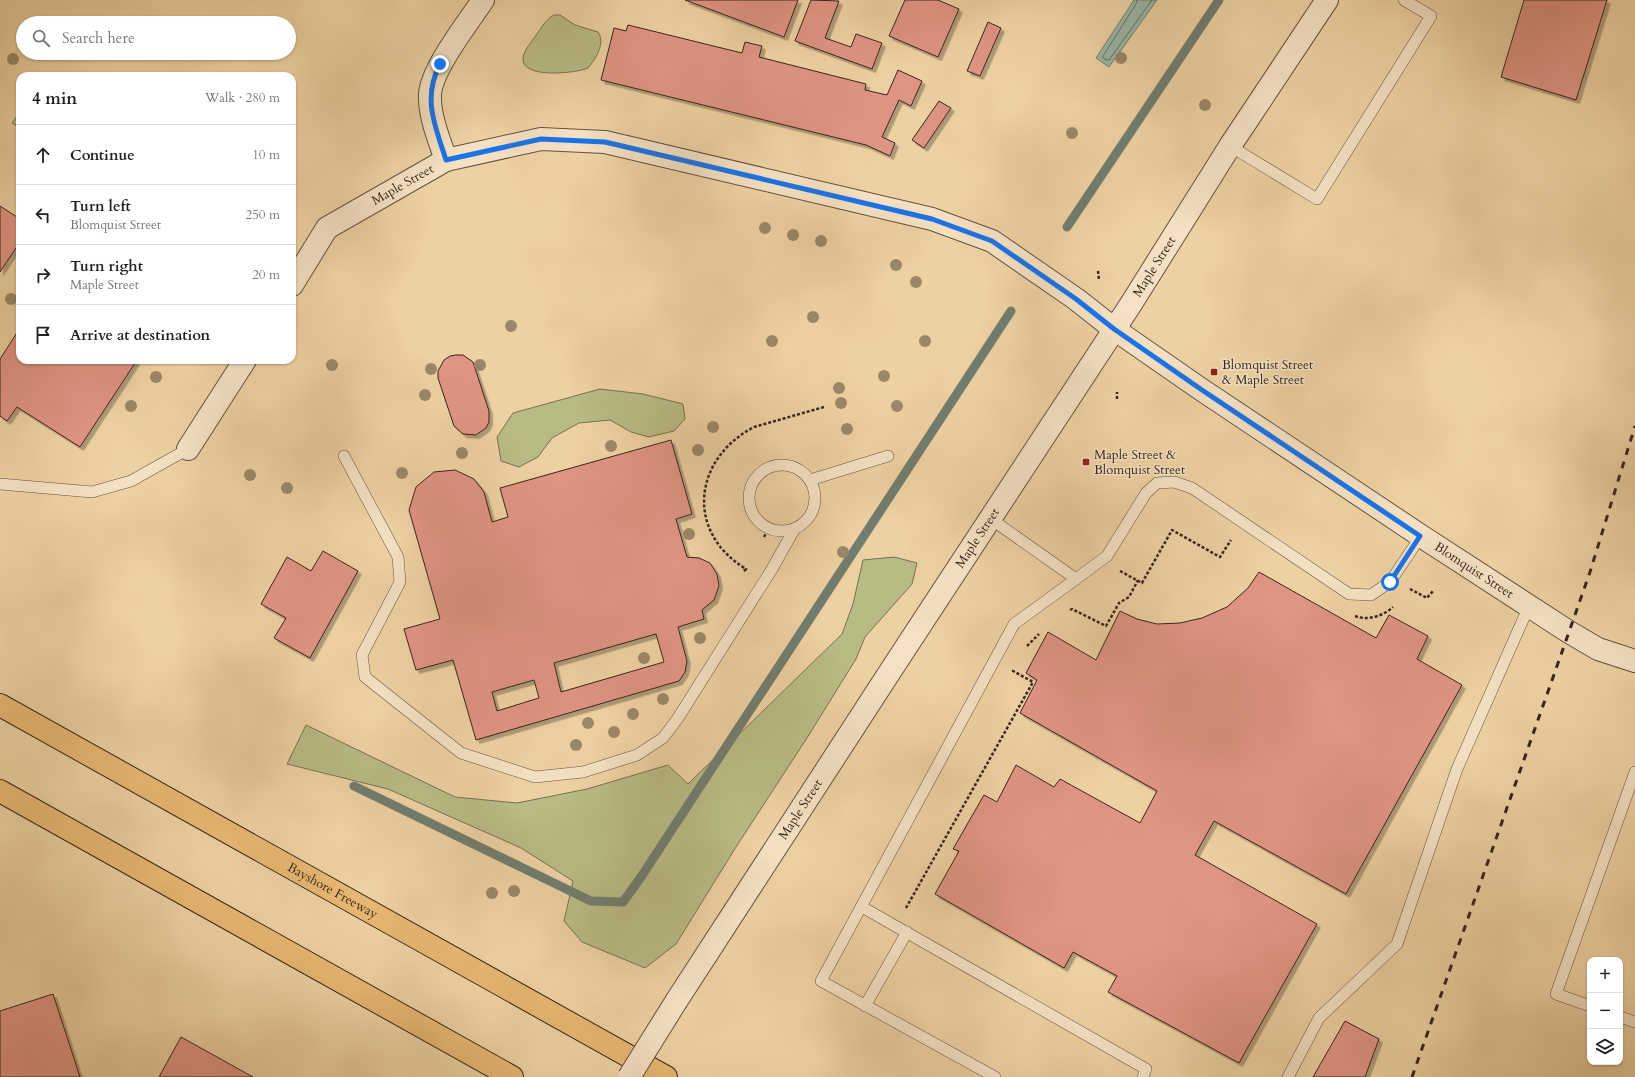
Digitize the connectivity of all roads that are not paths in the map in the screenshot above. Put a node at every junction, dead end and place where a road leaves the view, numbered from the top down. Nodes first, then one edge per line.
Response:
1 (483, 0) edge
2 (1327, 0) edge
3 (1404, 0) edge
4 (1230, 146) junction
5 (446, 160) junction
6 (296, 278) edge
7 (1114, 329) junction
8 (242, 364) edge
9 (188, 449) joint
10 (344, 456) dead end
11 (888, 456) dead end
12 (810, 480) junction
13 (0, 484) edge
14 (991, 519) junction
15 (795, 528) junction
16 (1420, 536) junction
17 (1076, 579) junction
18 (1529, 606) junction
19 (1635, 661) edge
20 (0, 705) edge
21 (1635, 772) edge
22 (0, 791) edge
23 (862, 907) junction
24 (907, 932) junction
25 (1587, 1005) edge
26 (865, 1006) junction
27 (1623, 1018) edge
28 (1635, 1022) edge
29 (512, 1077) edge
30 (629, 1077) edge
31 (666, 1077) edge
32 (995, 1077) edge
33 (1143, 1077) edge
34 (1288, 1077) edge

1 - 5 street, Maple Street
2 - 4 street, Maple Street
3 - 4 lane
4 - 7 street, Maple Street
5 - 6 street, Maple Street
5 - 7 street, Blomquist Street
7 - 14 street, Maple Street
7 - 16 street, Blomquist Street
8 - 9 street
9 - 13 lane
10 - 15 lane
11 - 12 lane
12 - 15 lane
12 - 15 lane
14 - 17 lane
14 - 30 street, Maple Street, bridge
16 - 17 lane
16 - 18 street, Blomquist Street
17 - 23 lane
18 - 19 street, Blomquist Street
18 - 34 lane
20 - 31 highway, Bayshore Freeway
21 - 25 lane
22 - 29 highway
23 - 24 lane
23 - 26 lane
24 - 26 lane
24 - 33 lane
26 - 32 lane
27 - 28 lane

